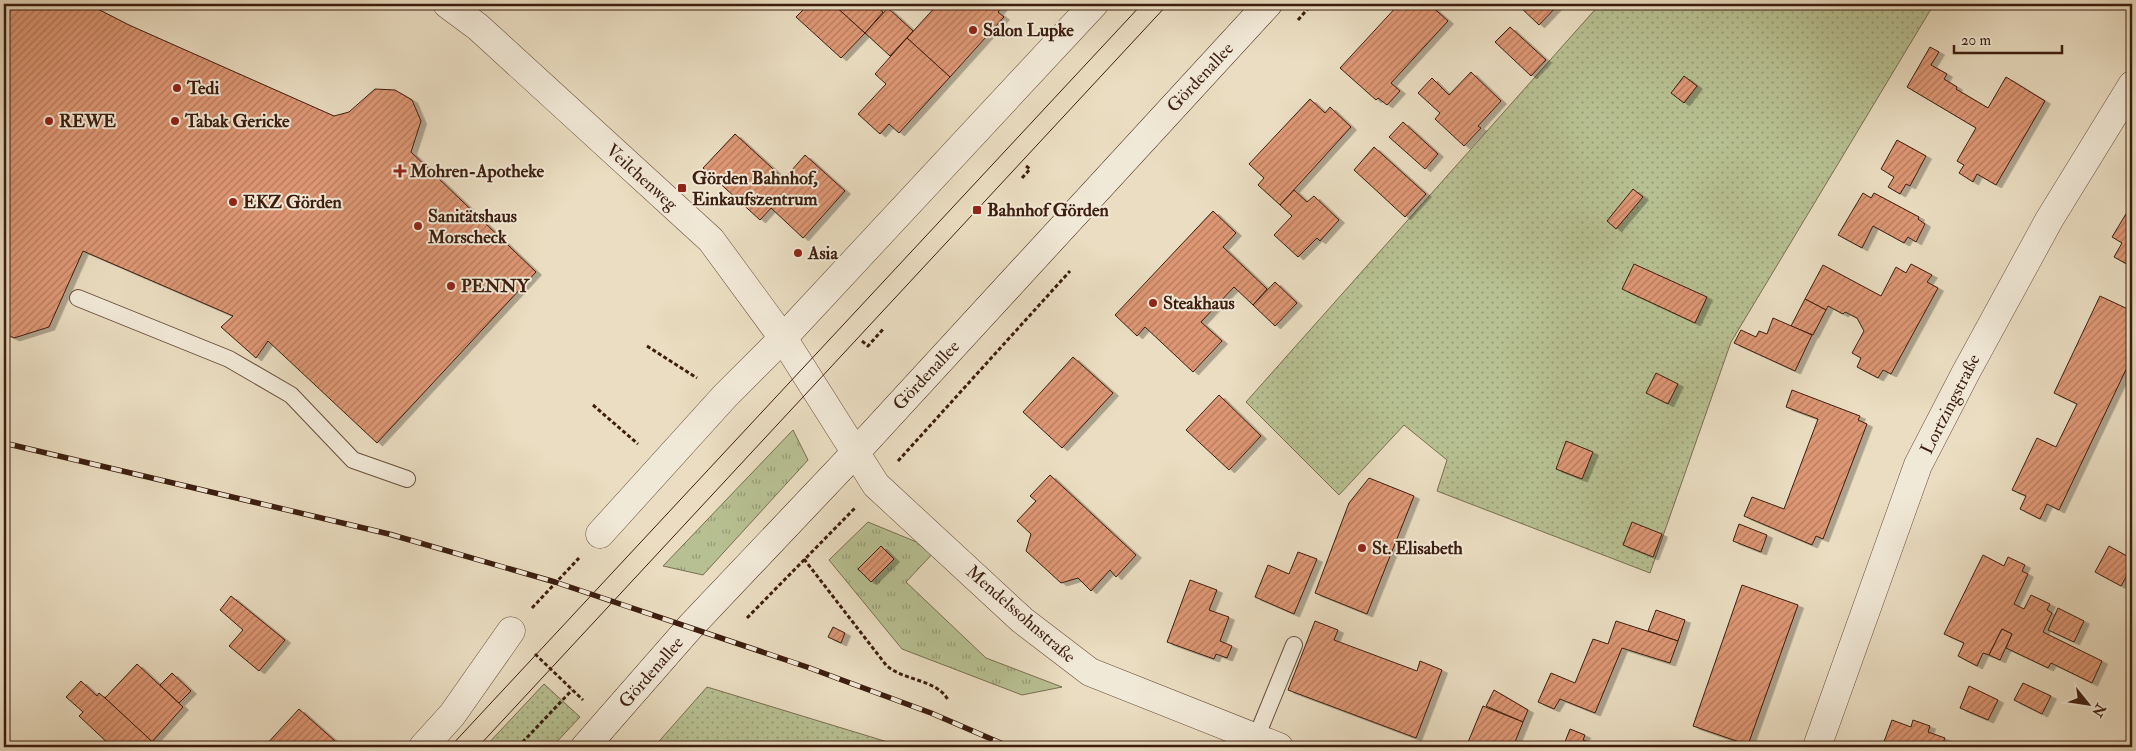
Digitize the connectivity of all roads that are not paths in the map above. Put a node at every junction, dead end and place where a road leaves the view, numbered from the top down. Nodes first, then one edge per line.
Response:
1 (447, 4) edge
2 (1094, 4) edge
3 (1268, 4) edge
4 (2132, 85) edge
5 (78, 298) dead end
6 (783, 338) junction
7 (855, 453) junction
8 (407, 479) dead end
9 (600, 534) road end
10 (511, 631) road end
11 (1294, 646) dead end
12 (1267, 743) edge
13 (423, 747) edge
14 (585, 747) edge
15 (1817, 747) edge

1 - 6 street, Veilchenweg
2 - 6 street
3 - 7 street, Gördenallee
4 - 15 street, Lortzingstraße
5 - 8 lane
6 - 7 street, Veilchenweg
6 - 9 street
7 - 12 street, Mendelssohnstraße
7 - 14 street, Gördenallee
10 - 13 street
11 - 12 lane

